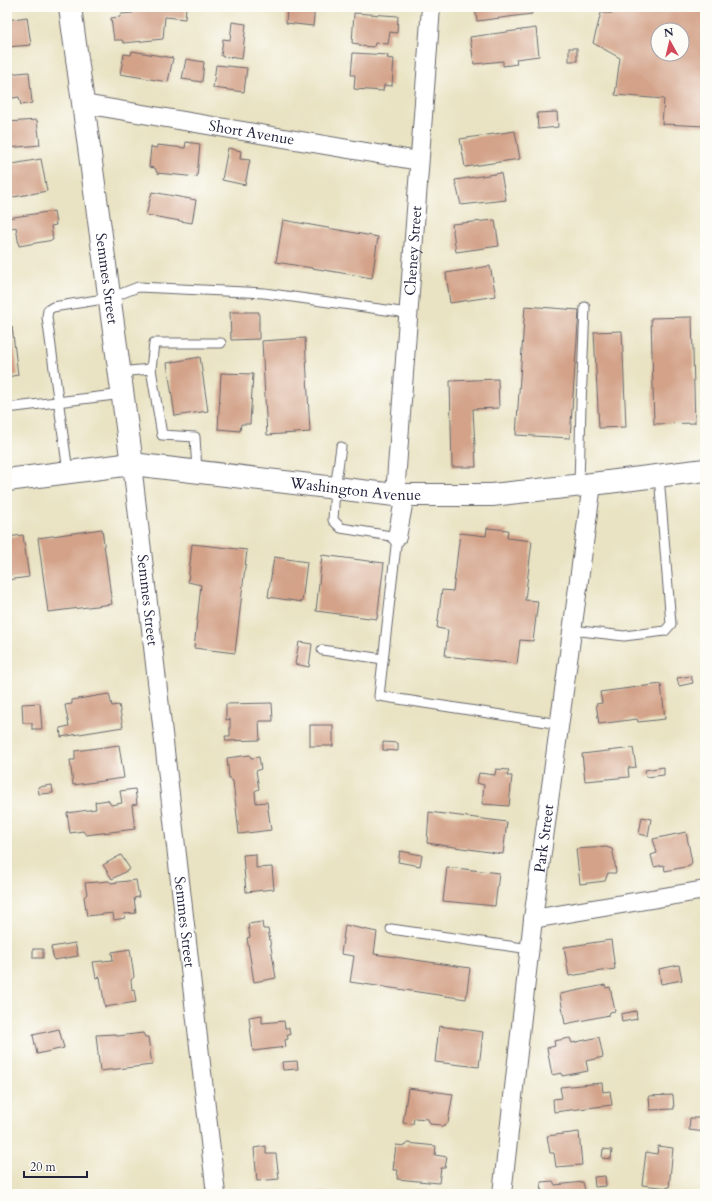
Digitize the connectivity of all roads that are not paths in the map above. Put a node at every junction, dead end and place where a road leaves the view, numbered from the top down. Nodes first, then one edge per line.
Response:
1 (70, 7) edge
2 (431, 7) edge
3 (84, 104) junction
4 (419, 161) junction
5 (110, 298) junction
6 (585, 307) dead end
7 (408, 313) junction
8 (221, 342) dead end
9 (150, 370) junction
10 (119, 372) junction
11 (123, 394) junction
12 (58, 402) junction
13 (7, 408) edge
14 (341, 447) dead end
15 (132, 464) junction
16 (705, 470) edge
17 (197, 472) junction
18 (68, 473) junction
19 (659, 476) junction
20 (7, 480) edge
21 (586, 485) junction
22 (335, 488) junction
23 (400, 495) junction
24 (397, 537) junction
25 (572, 630) junction
26 (322, 650) dead end
27 (383, 659) junction
28 (559, 724) junction
29 (705, 890) edge
30 (533, 919) junction
31 (391, 929) dead end
32 (530, 949) junction
33 (216, 1194) edge
34 (502, 1194) edge

1 - 3 street, Semmes Street
2 - 4 street, Cheney Street
3 - 4 street, Short Avenue
3 - 5 street, Semmes Street
4 - 7 street, Cheney Street
5 - 7 lane
5 - 10 street, Semmes Street
5 - 12 lane
6 - 21 lane
7 - 23 street, Cheney Street
8 - 9 lane
9 - 10 lane
9 - 17 lane
10 - 11 street, Semmes Street
11 - 12 lane
11 - 15 street, Semmes Street
12 - 13 lane
12 - 18 lane
14 - 22 lane
15 - 17 street, Washington Avenue
15 - 18 street, Washington Avenue
15 - 33 street, Semmes Street
16 - 19 street, Washington Avenue
17 - 22 street, Washington Avenue
18 - 20 street, Washington Avenue
19 - 21 street, Washington Avenue
19 - 25 lane
21 - 23 street, Washington Avenue
21 - 25 street, Park Street
22 - 23 street, Washington Avenue
22 - 24 lane
23 - 24 street, Cheney Street
24 - 27 lane
25 - 28 street, Park Street
26 - 27 lane
27 - 28 lane
28 - 30 street, Park Street
29 - 30 street
30 - 32 street, Park Street
31 - 32 lane
32 - 34 street, Park Street

